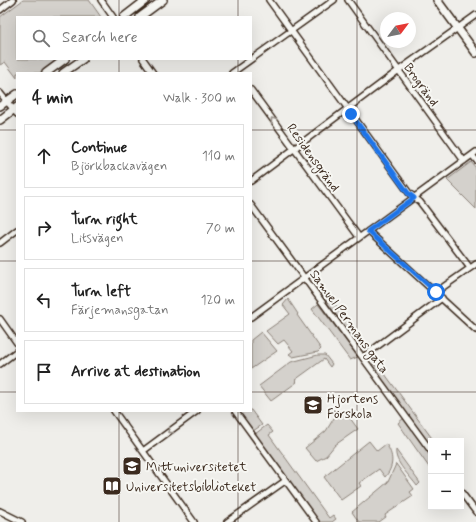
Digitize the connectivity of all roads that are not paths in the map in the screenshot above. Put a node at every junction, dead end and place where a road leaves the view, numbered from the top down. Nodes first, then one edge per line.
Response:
1 (13, 0) edge
2 (100, 0) edge
3 (146, 0) edge
4 (163, 0) edge
5 (268, 0) edge
6 (334, 0) edge
7 (348, 0) edge
8 (437, 0) edge
9 (0, 10) edge
10 (476, 15) edge
11 (112, 16) edge
12 (125, 16) edge
13 (141, 16) edge
14 (458, 29) junction
15 (291, 31) junction
16 (476, 53) edge
17 (64, 60) edge
18 (81, 60) edge
19 (144, 60) edge
20 (399, 70) junction
21 (47, 72) edge
22 (65, 72) edge
23 (152, 72) edge
24 (236, 72) edge
25 (252, 91) edge
26 (0, 93) edge
27 (16, 95) edge
28 (7, 102) junction
29 (0, 106) edge
30 (347, 109) junction
31 (16, 110) edge
32 (0, 120) edge
33 (294, 149) junction
34 (474, 154) edge
35 (476, 160) edge
36 (464, 161) junction
37 (252, 180) edge
38 (414, 198) junction
39 (252, 205) edge
40 (16, 231) edge
41 (368, 231) junction
42 (359, 237) junction
43 (0, 243) edge
44 (476, 264) edge
45 (470, 268) junction
46 (305, 278) junction
47 (436, 292) junction
48 (442, 298) junction
49 (252, 316) edge
50 (0, 319) edge
51 (476, 330) edge
52 (16, 343) edge
53 (16, 352) edge
54 (363, 357) junction
55 (0, 364) edge
56 (115, 412) edge
57 (196, 412) edge
58 (236, 412) edge
59 (428, 447) edge
60 (143, 451) junction
61 (285, 481) junction
62 (464, 496) edge
63 (0, 511) edge
64 (476, 512) edge
65 (22, 522) edge
66 (194, 522) edge
67 (227, 522) edge
68 (316, 522) edge

1 - 9 street
2 - 11 street
3 - 12 main road
4 - 13 main road
5 - 15 street
6 - 15 street
7 - 20 street, Brogränd
8 - 14 main road
10 - 14 street
14 - 16 main road
14 - 20 street
15 - 24 street
15 - 30 street
17 - 21 main road
18 - 22 main road
19 - 23 street
20 - 30 street
20 - 36 street, Brogränd
33 -> 25 street, Residensgränd
26 - 28 street
27 - 28 main road
28 - 29 main road
28 - 31 street
30 - 33 street
30 - 38 street
31 - 32 main road
33 - 37 street
33 - 42 street, Residensgränd
34 - 35 street
34 - 36 street
36 - 38 street
38 - 41 street
38 - 45 street
39 - 46 street, Samuel Permans gata
40 - 43 street
41 - 42 street
41 - 47 street
42 - 46 street
44 - 45 street
45 - 47 street
46 - 49 street
46 - 54 street, Samuel Permans gata
47 - 48 street
48 - 51 street
48 - 54 street
50 - 52 street
53 - 55 street
54 - 59 street, Samuel Permans gata
56 - 60 street
57 -> 60 street
58 - 61 street
60 - 66 street
61 - 67 street
61 - 68 street
62 - 64 street
63 - 65 street

